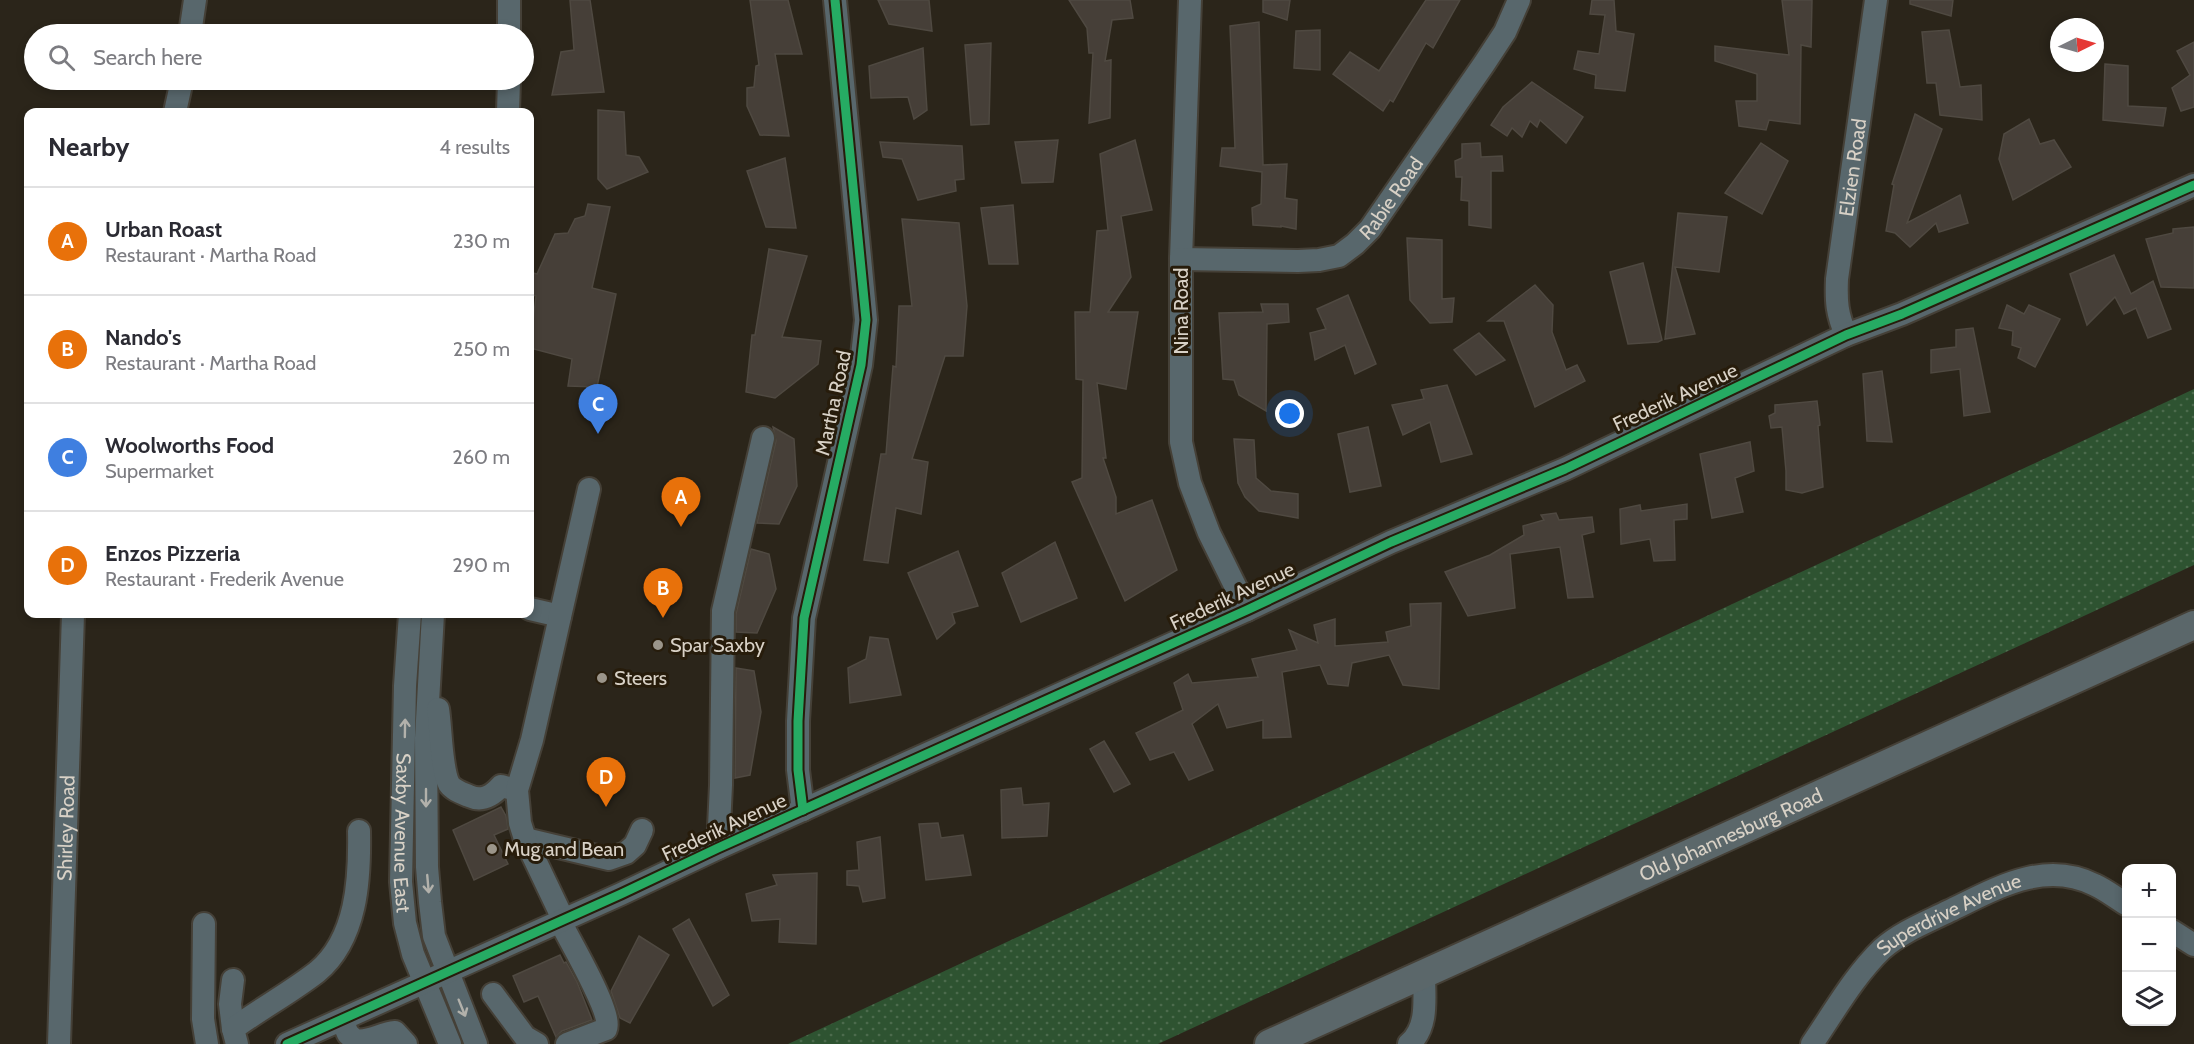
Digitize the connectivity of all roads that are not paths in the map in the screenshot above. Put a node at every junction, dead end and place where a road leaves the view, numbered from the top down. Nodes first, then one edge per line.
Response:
1 (195, 0) edge
2 (509, 0) edge
3 (836, 0) edge
4 (1191, 0) edge
5 (1519, 0) edge
6 (1876, 0) edge
7 (191, 24) edge
8 (509, 24) edge
9 (180, 90) edge
10 (508, 90) edge
11 (176, 108) edge
12 (508, 108) edge
13 (2194, 185) edge
14 (1181, 259) junction
15 (1846, 335) junction
16 (763, 438) dead end
17 (589, 489) dead end
18 (534, 610) edge
19 (1247, 610) junction
20 (560, 616) junction
21 (73, 618) edge
22 (410, 618) edge
23 (434, 618) edge
24 (2194, 625) edge
25 (429, 679) junction
26 (517, 790) junction
27 (803, 810) junction
28 (642, 830) dead end
29 (358, 831) dead end
30 (525, 839) junction
31 (718, 848) junction
32 (544, 879) junction
33 (621, 894) junction
34 (2122, 901) edge
35 (562, 920) junction
36 (204, 924) dead end
37 (2176, 934) edge
38 (523, 939) junction
39 (2194, 945) edge
40 (447, 972) junction
41 (1424, 974) junction
42 (233, 980) dead end
43 (425, 983) junction
44 (493, 994) dead end
45 (342, 1020) junction
46 (235, 1037) edge
47 (1419, 1039) edge
48 (59, 1044) edge
49 (207, 1044) edge
50 (287, 1044) edge
51 (406, 1044) edge
52 (450, 1044) edge
53 (476, 1044) edge
54 (537, 1044) edge
55 (567, 1044) edge
56 (1269, 1044) edge
57 (1812, 1044) edge

1 - 7 street
2 - 8 street
3 - 27 street, Martha Road
4 - 14 street, Nina Road
5 - 14 street, Rabie Road
6 - 15 street, Elzien Road
9 - 11 street
10 - 12 street
13 - 15 street, Frederik Avenue
14 - 19 street, Nina Road
15 - 19 street, Frederik Avenue
16 - 31 street
17 - 20 street
18 - 20 street
19 - 27 street, Frederik Avenue
20 - 26 street
21 - 48 street, Shirley Road
43 -> 22 street, Saxby Avenue East
23 - 25 street, Saxby Avenue East
24 - 41 main road, Old Johannesburg Road
25 - 26 street
25 -> 40 street, Saxby Avenue East
26 - 30 street
27 - 31 street, Frederik Avenue
28 - 30 street
29 - 46 street
30 - 32 street
31 - 33 street, Frederik Avenue
32 - 33 street
32 - 35 street
32 - 38 street
33 - 35 street, Frederik Avenue
34 - 57 street, Superdrive Avenue
35 - 38 street, Frederik Avenue
35 - 55 street
36 - 49 street
37 - 39 street
38 - 40 street, Frederik Avenue
40 - 43 street, Frederik Avenue
40 -> 53 street, Saxby Avenue East
41 - 47 street
41 - 56 main road, Old Johannesburg Road
42 - 46 street
43 - 45 street, Frederik Avenue
43 - 52 street, Saxby Avenue East
44 - 54 street
45 - 50 street, Frederik Avenue
45 - 51 street

